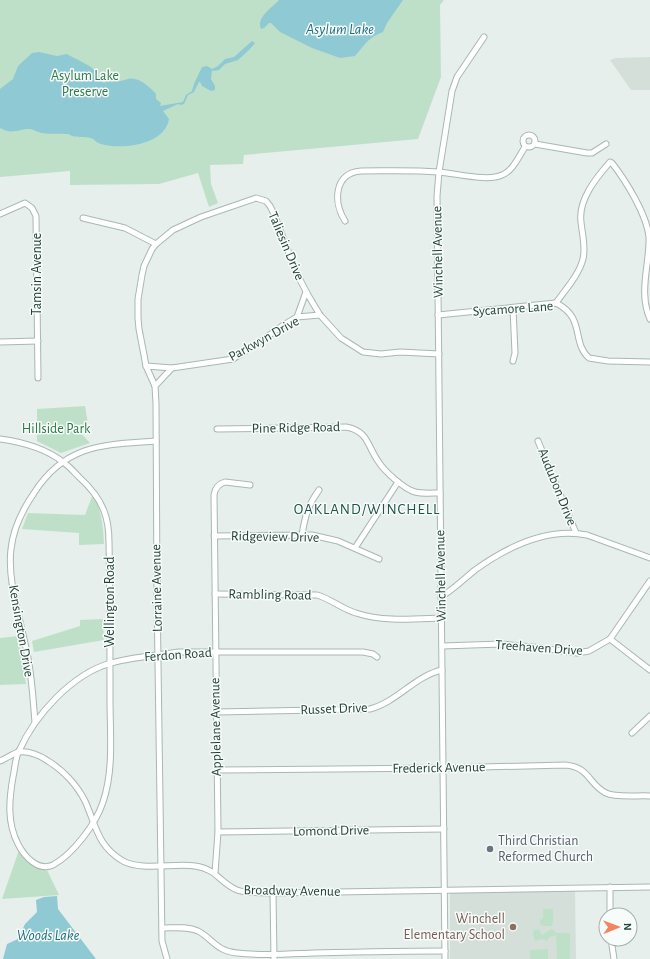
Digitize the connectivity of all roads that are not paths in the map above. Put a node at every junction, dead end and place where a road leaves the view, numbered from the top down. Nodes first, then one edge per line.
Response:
1 (484, 37) dead end
2 (535, 144) junction
3 (606, 144) dead end
4 (525, 147) junction
5 (439, 172) junction
6 (0, 214) edge
7 (83, 218) dead end
8 (345, 221) dead end
9 (173, 230) joint
10 (156, 244) junction
11 (306, 292) junction
12 (556, 303) junction
13 (513, 308) junction
14 (320, 315) junction
15 (438, 315) junction
16 (297, 317) junction
17 (650, 319) edge
18 (38, 340) junction
19 (0, 342) edge
20 (439, 354) junction
21 (513, 361) dead end
22 (650, 362) edge
23 (146, 366) junction
24 (172, 368) junction
25 (38, 378) dead end
26 (155, 386) junction
27 (217, 429) dead end
28 (0, 439) edge
29 (156, 441) junction
30 (538, 441) dead end
31 (64, 462) junction
32 (398, 482) junction
33 (250, 485) dead end
34 (319, 490) dead end
35 (440, 493) junction
36 (576, 533) junction
37 (302, 534) junction
38 (214, 536) junction
39 (355, 548) junction
40 (650, 558) edge
41 (379, 559) dead end
42 (650, 581) edge
43 (215, 594) junction
44 (441, 597) junction
45 (441, 618) junction
46 (610, 639) junction
47 (442, 646) junction
48 (215, 652) junction
49 (158, 655) junction
50 (377, 657) dead end
51 (110, 664) junction
52 (442, 670) junction
53 (650, 670) edge
54 (216, 712) junction
55 (650, 716) edge
56 (35, 722) junction
57 (632, 733) dead end
58 (18, 752) junction
59 (0, 761) edge
60 (443, 768) junction
61 (217, 770) junction
62 (650, 796) edge
63 (93, 824) junction
64 (444, 829) junction
65 (218, 832) junction
66 (161, 866) junction
67 (215, 873) junction
68 (610, 887) junction
69 (650, 887) edge
70 (444, 890) junction
71 (273, 893) junction
72 (610, 907) edge
73 (162, 928) junction
74 (612, 947) edge
75 (445, 951) junction
76 (274, 956) edge
77 (167, 959) edge
78 (445, 959) edge
79 (614, 959) edge

1 - 5 street, Winchell Avenue
2 - 3 street
2 - 4 street
2 - 4 street
4 - 5 street
5 - 8 street
5 - 15 street, Winchell Avenue
6 - 18 street, Tamsin Avenue
7 - 10 street
9 - 10 street, Lorraine Avenue
9 - 11 street, Taliesin Drive
10 - 23 street, Lorraine Avenue
11 - 14 street, Taliesin Drive
11 - 16 street
12 - 13 street, Sycamore Lane
12 - 17 street
12 - 22 street, Sycamore Lane
13 - 15 street, Sycamore Lane
13 - 21 street
14 - 16 street, Parkwyn Drive
14 - 20 street
15 - 20 street, Winchell Avenue
16 - 24 street, Parkwyn Drive
18 - 19 street
18 - 25 street, Tamsin Avenue
20 - 35 street, Winchell Avenue
23 - 24 street, Parkwyn Drive
23 - 26 street, Lorraine Avenue
24 - 26 street
26 - 29 street, Lorraine Avenue
27 - 32 street, Pine Ridge Road
28 - 31 street, Wellington Road
29 - 31 street, Kensington Drive
29 - 49 street, Lorraine Avenue
30 - 36 street, Audubon Drive
31 - 51 street, Wellington Road
31 - 56 street, Kensington Drive
32 - 35 street, Pine Ridge Road
32 - 39 street
33 - 38 street, Applelane Avenue
34 - 37 street
35 - 44 street, Winchell Avenue
36 - 40 street
36 - 44 street
37 - 38 street, Ridgeview Drive
37 - 39 street, Ridgeview Drive
38 - 43 street, Applelane Avenue
39 - 41 street, Ridgeview Drive
42 - 46 street, Treehaven Drive
43 - 45 street, Rambling Road
43 - 48 street, Applelane Avenue
44 - 45 street, Winchell Avenue
45 - 47 street, Winchell Avenue
46 - 47 street, Treehaven Drive
46 - 53 street
47 - 52 street, Winchell Avenue
48 - 49 street, Ferdon Road
48 - 50 street, Ferdon Road
48 - 54 street, Applelane Avenue
49 - 51 street, Ferdon Road
49 - 66 street, Lorraine Avenue
51 - 56 street, Ferdon Road
51 - 63 street, Wellington Road
52 - 54 street, Russet Drive
52 - 60 street, Winchell Avenue
54 - 61 street, Applelane Avenue
55 - 57 street
56 - 58 street, Ferdon Road
58 - 59 street
58 - 63 street, Broadway Avenue
58 - 63 street
60 - 61 street, Frederick Avenue
60 - 62 street, Frederick Avenue
60 - 64 street, Winchell Avenue
61 - 65 street, Applelane Avenue
63 - 66 street, Broadway Avenue
64 - 65 street, Lomond Drive
64 - 70 street, Winchell Avenue
65 - 67 street, Applelane Avenue
66 - 67 street, Broadway Avenue
66 - 73 street, Lorraine Avenue
67 - 71 street, Broadway Avenue
68 - 69 street, Broadway Avenue
68 - 70 street, Broadway Avenue
68 - 72 street
70 - 71 street, Broadway Avenue
70 - 75 street, Winchell Avenue
71 - 76 street
73 - 76 street
73 - 77 street, Lorraine Avenue
74 - 79 street
75 - 76 street
75 - 78 street, Winchell Avenue

